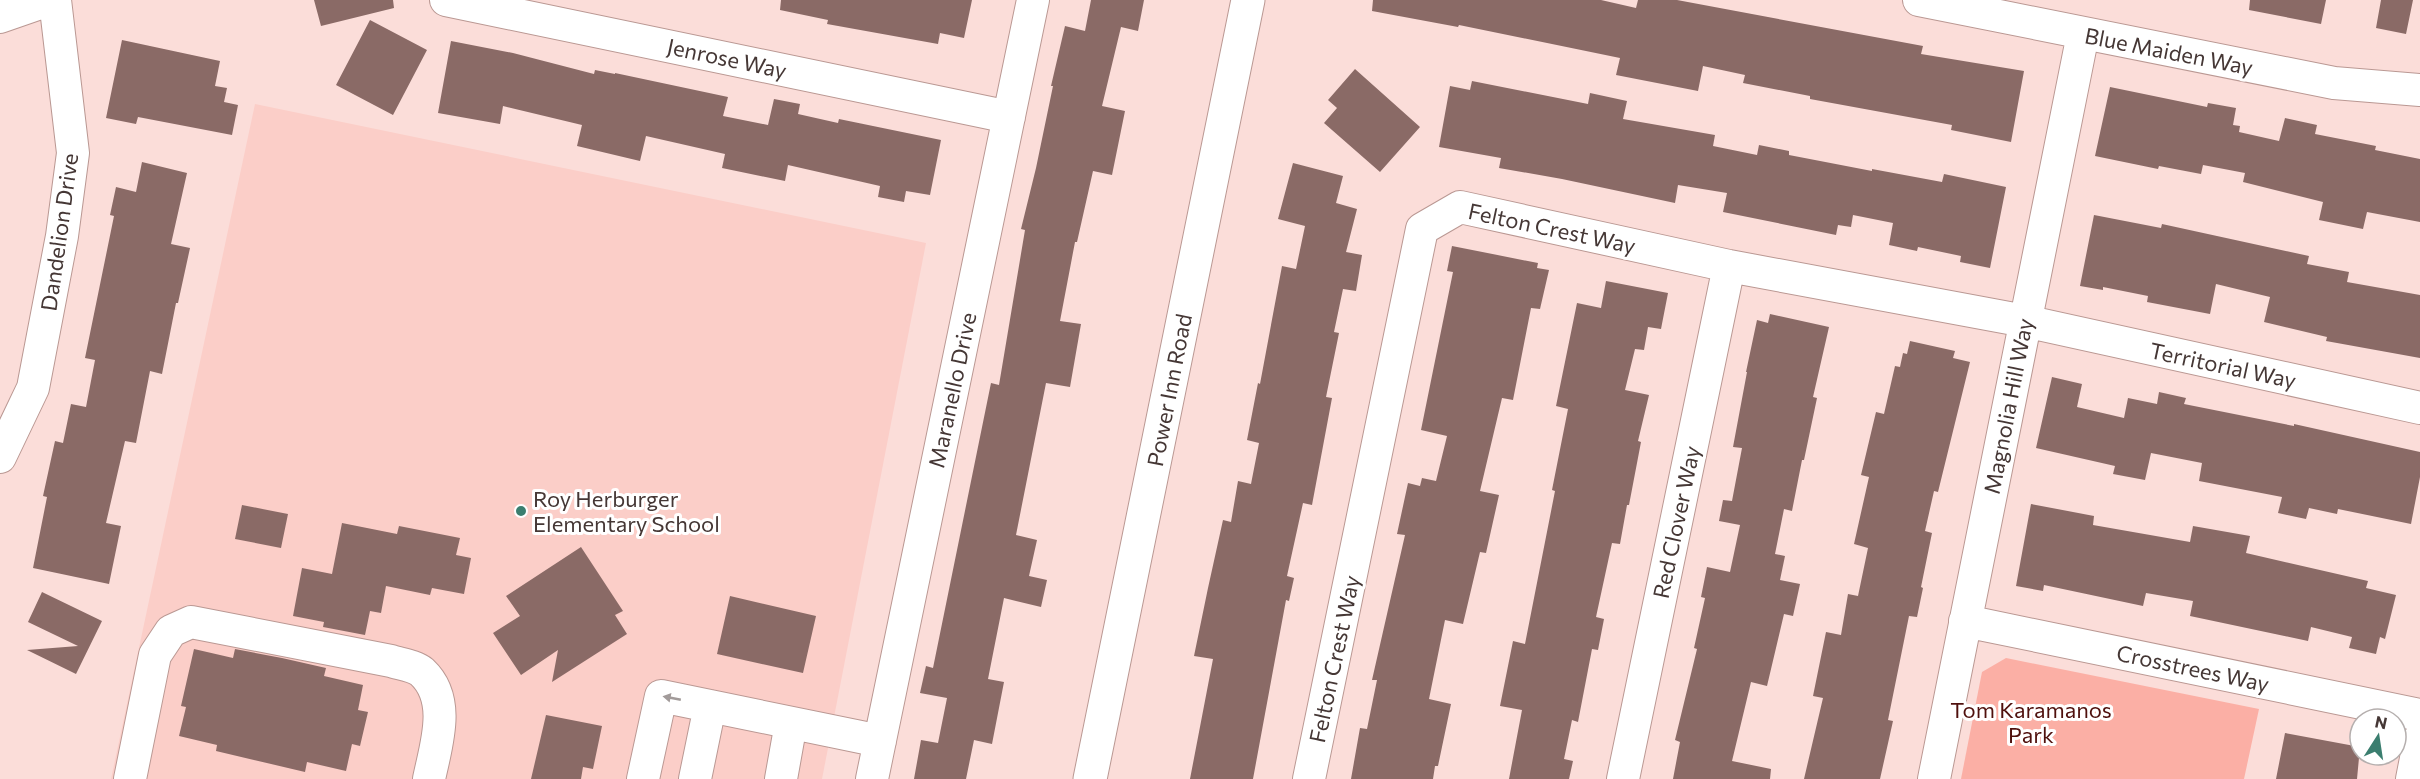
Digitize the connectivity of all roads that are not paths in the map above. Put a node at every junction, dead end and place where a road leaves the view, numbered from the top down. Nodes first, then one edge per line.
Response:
1 (49, 0) edge
2 (55, 0) edge
3 (446, 0) edge
4 (1033, 0) edge
5 (1248, 0) edge
6 (1919, 0) edge
7 (0, 16) edge
8 (2083, 34) junction
9 (2420, 90) edge
10 (1009, 117) junction
11 (1729, 266) junction
12 (2025, 321) junction
13 (2420, 408) edge
14 (0, 457) edge
15 (1965, 621) junction
16 (710, 706) junction
17 (2420, 715) edge
18 (792, 723) junction
19 (2420, 738) edge
20 (880, 741) junction
21 (130, 779) edge
22 (429, 779) edge
23 (644, 779) edge
24 (695, 779) edge
25 (781, 779) edge
26 (872, 779) edge
27 (1090, 779) edge
28 (1309, 779) edge
29 (1623, 779) edge
30 (1934, 779) edge
31 (2412, 779) edge

1 - 7 street
2 - 14 street, Dandelion Drive
3 - 10 street, Jenrose Way
4 - 10 street, Maranello Drive
5 - 27 main road, Power Inn Road
6 - 8 street, Blue Maiden Way
8 - 9 street, Blue Maiden Way
8 - 12 street, Magnolia Hill Way
10 - 20 street, Maranello Drive
11 - 12 street, Felton Crest Way
11 - 28 street, Felton Crest Way
11 - 29 street, Red Clover Way
12 - 13 street, Territorial Way
12 - 15 street, Magnolia Hill Way
15 - 17 street, Crosstrees Way
15 - 30 street, Magnolia Hill Way
16 - 18 street
16 -> 23 street
16 - 24 street
18 - 20 street
18 - 25 street
19 - 31 street
20 - 26 street, Maranello Drive
21 - 22 street

